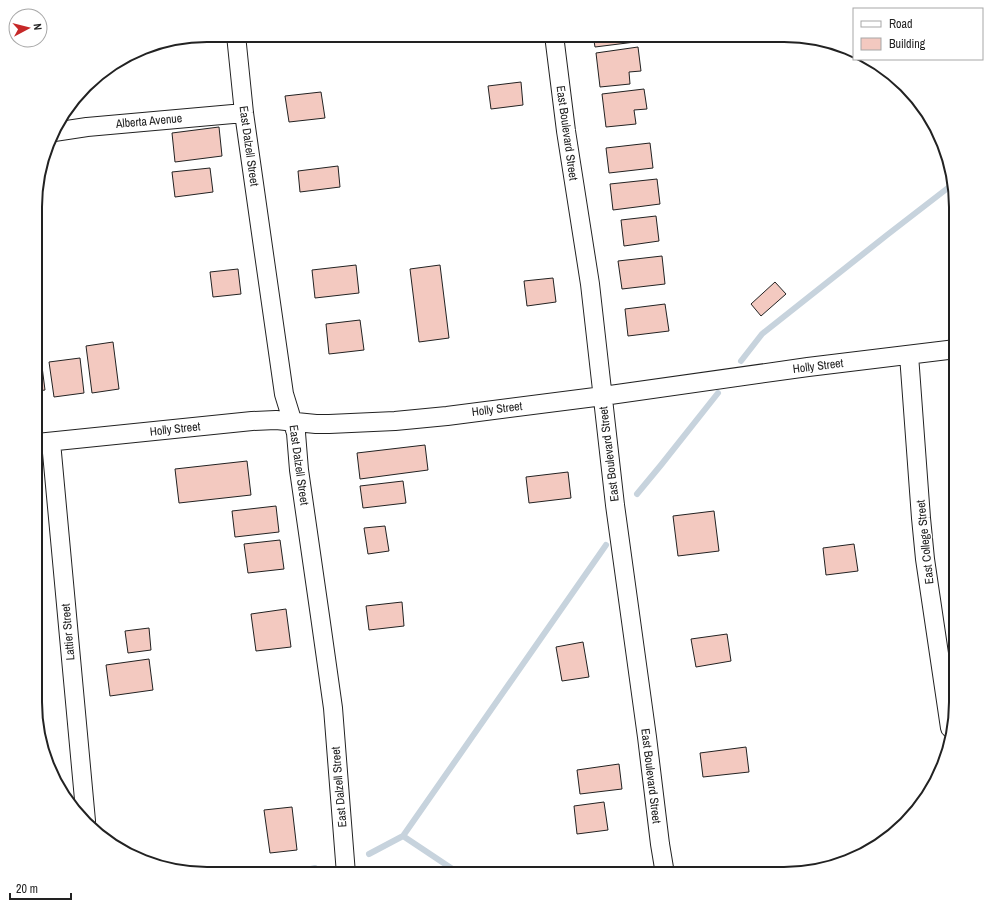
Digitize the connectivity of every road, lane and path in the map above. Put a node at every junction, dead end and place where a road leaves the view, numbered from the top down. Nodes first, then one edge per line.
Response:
1 (237, 42) edge
2 (555, 42) edge
3 (244, 113) junction
4 (60, 131) edge
5 (949, 350) edge
6 (909, 354) junction
7 (603, 396) junction
8 (293, 421) junction
9 (44, 442) edge
10 (949, 718) edge
11 (85, 813) edge
12 (345, 867) edge
13 (664, 867) edge

1 - 3 street, East Dalzell Street
2 - 7 street, East Boulevard Street
3 - 4 street, Alberta Avenue
3 - 8 street, East Dalzell Street
5 - 6 street, Holly Street
6 - 7 street, Holly Street
6 - 10 street, East College Street
7 - 8 street, Holly Street
7 - 13 street, East Boulevard Street
8 - 9 street, Holly Street
8 - 12 street, East Dalzell Street
9 - 11 street, Lattier Street

